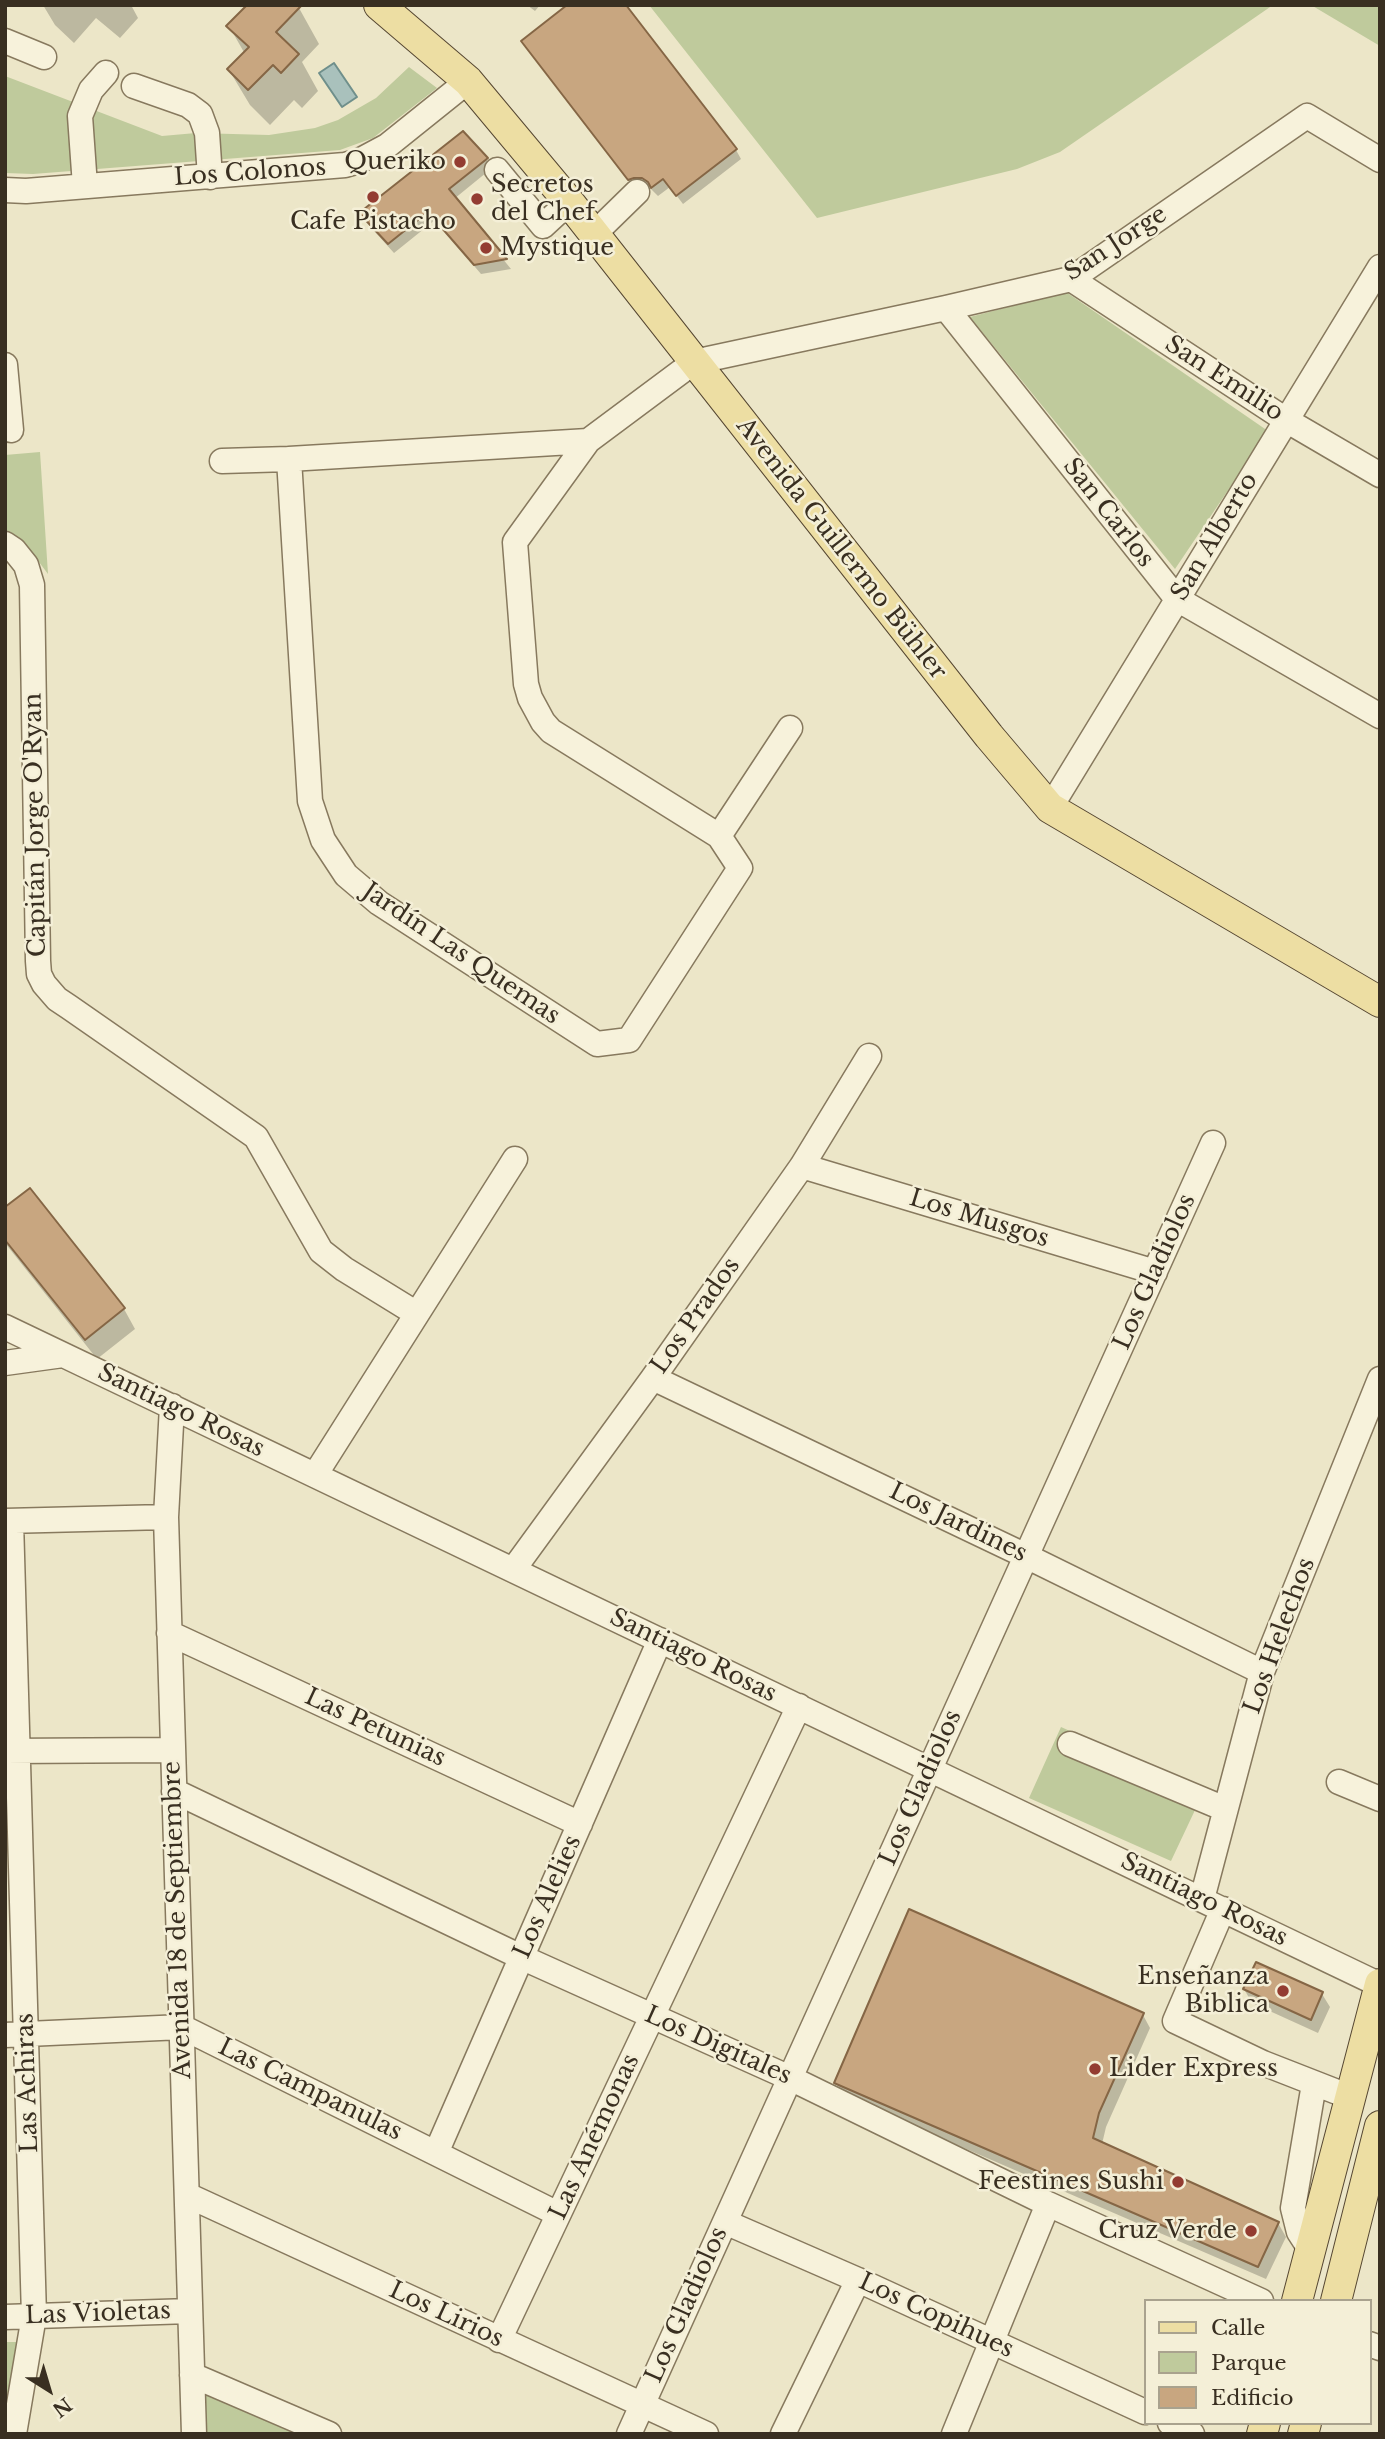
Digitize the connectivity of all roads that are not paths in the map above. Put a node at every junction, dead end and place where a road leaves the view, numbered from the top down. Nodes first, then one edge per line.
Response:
1 (379, 5) edge
2 (5, 41) edge
3 (44, 57) dead end
4 (106, 73) dead end
5 (468, 82) junction
6 (134, 86) dead end
7 (1380, 160) edge
8 (497, 170) dead end
9 (210, 177) junction
10 (85, 186) junction
11 (5, 190) edge
12 (637, 192) dead end
13 (569, 202) junction
14 (594, 234) junction
15 (1380, 267) edge
16 (1071, 279) junction
17 (946, 309) junction
18 (694, 362) junction
19 (5, 365) edge
20 (1286, 420) junction
21 (11, 430) dead end
22 (588, 441) junction
23 (289, 459) junction
24 (222, 461) dead end
25 (1380, 475) edge
26 (5, 544) edge
27 (1177, 599) junction
28 (1380, 716) edge
29 (790, 728) dead end
30 (1050, 808) junction
31 (719, 836) junction
32 (1380, 1002) edge
33 (869, 1056) dead end
34 (1213, 1143) dead end
35 (515, 1159) dead end
36 (802, 1166) junction
37 (1155, 1272) junction
38 (417, 1314) junction
39 (5, 1327) edge
40 (64, 1355) junction
41 (5, 1363) edge
42 (653, 1378) junction
43 (1380, 1380) edge
44 (172, 1406) junction
45 (315, 1475) junction
46 (166, 1517) junction
47 (8, 1521) edge
48 (1027, 1556) junction
49 (513, 1570) junction
50 (169, 1633) junction
51 (660, 1640) junction
52 (1262, 1672) junction
53 (799, 1706) junction
54 (1070, 1744) dead end
55 (173, 1749) junction
56 (12, 1751) edge
57 (930, 1769) junction
58 (1339, 1782) dead end
59 (174, 1791) junction
60 (1380, 1799) edge
61 (1225, 1809) junction
62 (580, 1824) junction
63 (1212, 1904) junction
64 (522, 1957) junction
65 (1380, 1984) edge
66 (652, 2017) junction
67 (181, 2027) junction
68 (16, 2034) edge
69 (790, 2078) junction
70 (1314, 2084) junction
71 (1350, 2097) junction
72 (1379, 2129) edge
73 (436, 2153) junction
74 (187, 2195) junction
75 (1048, 2204) junction
76 (558, 2214) junction
77 (725, 2222) junction
78 (1310, 2249) junction
79 (858, 2280) junction
80 (1257, 2299) edge
81 (1298, 2299) edge
82 (1336, 2299) edge
83 (190, 2311) junction
84 (34, 2316) junction
85 (5, 2317) edge
86 (499, 2340) junction
87 (991, 2342) junction
88 (192, 2375) junction
89 (643, 2404) junction
90 (1144, 2412) edge
91 (1174, 2425) edge
92 (14, 2434) edge
93 (194, 2434) edge
94 (329, 2434) edge
95 (629, 2434) edge
96 (706, 2434) edge
97 (783, 2434) edge
98 (954, 2434) edge
99 (1192, 2434) edge

1 - 5 main road, Avenida Guillermo Bühler
2 - 3 street
4 - 10 street
5 - 9 street, Los Colonos
5 - 13 main road, Avenida Guillermo Bühler
6 - 9 street
7 - 16 street, San Jorge
8 - 13 street
9 - 10 street, Los Colonos
10 - 11 street, Los Colonos
12 - 14 street
13 - 14 main road, Avenida Guillermo Bühler
14 - 18 main road, Avenida Guillermo Bühler
15 - 20 street, San Alberto
16 - 17 street, San Jorge
16 - 20 street, San Emilio
17 - 18 street, San Jorge
17 - 27 street, San Carlos
18 - 22 street, Jardín Las Quemas
18 - 30 main road, Avenida Guillermo Bühler
19 - 21 street
20 - 25 street, San Emilio
20 - 27 street, San Alberto
22 - 23 street
22 - 31 street, Jardín Las Quemas
23 - 24 street
23 - 31 street, Jardín Las Quemas
26 - 38 street, Capitán Jorge O'Ryan
27 - 28 street, San Carlos
27 - 30 street, San Alberto
29 - 31 street
30 - 32 main road, Avenida Guillermo Bühler
33 - 36 street, Los Prados
34 - 37 street, Los Gladiolos
35 - 38 street
36 - 37 street, Los Musgos
36 - 42 street, Los Prados
37 - 48 street, Los Gladiolos
38 - 45 street
39 - 40 street, Santiago Rosas
40 - 41 street
40 - 44 street, Santiago Rosas
42 - 48 street, Los Jardines
42 - 49 street, Los Prados
43 - 52 street, Los Helechos
44 - 45 street, Santiago Rosas
44 - 46 street, Avenida 18 de Septiembre
45 - 49 street, Santiago Rosas
46 - 47 street
46 - 50 street, Avenida 18 de Septiembre
47 - 56 street, Las Achiras
48 - 52 street, Los Jardines
48 - 57 street, Los Gladiolos
49 - 51 street, Santiago Rosas
50 - 55 street, Avenida 18 de Septiembre
50 - 62 street, Las Petunias
51 - 53 street, Santiago Rosas
51 - 62 street, Los Alelies
52 - 61 street, Los Helechos
53 - 57 street, Santiago Rosas
53 - 66 street, Las Anémonas
54 - 61 street
55 - 56 street
55 - 59 street, Avenida 18 de Septiembre
56 - 68 street, Las Achiras
57 - 63 street, Santiago Rosas
57 - 69 street, Los Gladiolos
58 - 60 street
59 - 64 street, Los Digitales
59 - 67 street, Avenida 18 de Septiembre
61 - 63 street, Los Helechos
62 - 64 street, Los Alelies
63 - 65 street, Santiago Rosas
63 - 70 street, Los Helechos
64 - 66 street, Los Digitales
64 - 73 street, Los Alelies
65 - 71 main road
66 - 69 street, Los Digitales
66 - 76 street, Las Anémonas
67 - 68 street, Las Campanulas
67 - 73 street, Las Campanulas
67 - 74 street, Avenida 18 de Septiembre
68 - 84 street, Las Achiras
69 - 75 street, Los Digitales
69 - 77 street, Los Gladiolos
70 - 71 street
70 - 78 street
71 - 72 main road
71 - 78 main road
72 - 82 main road
73 - 76 street, Las Campanulas
74 - 83 street, Avenida 18 de Septiembre
74 - 86 street, Los Lirios
75 - 80 street, Los Digitales
75 - 87 street
76 - 86 street, Las Anémonas
77 - 79 street, Los Copihues
77 - 89 street, Los Gladiolos
78 - 81 main road
79 - 87 street, Los Copihues
79 - 97 street
83 - 84 street, Las Violetas
83 - 88 street, Avenida 18 de Septiembre
84 - 85 street, Las Violetas
84 - 92 street, Las Achiras
86 - 89 street, Los Lirios
87 - 90 street, Los Copihues
87 - 98 street
88 - 93 street, Avenida 18 de Septiembre
88 - 94 street
89 - 95 street, Los Gladiolos
89 - 96 street, Los Lirios
91 - 99 street

